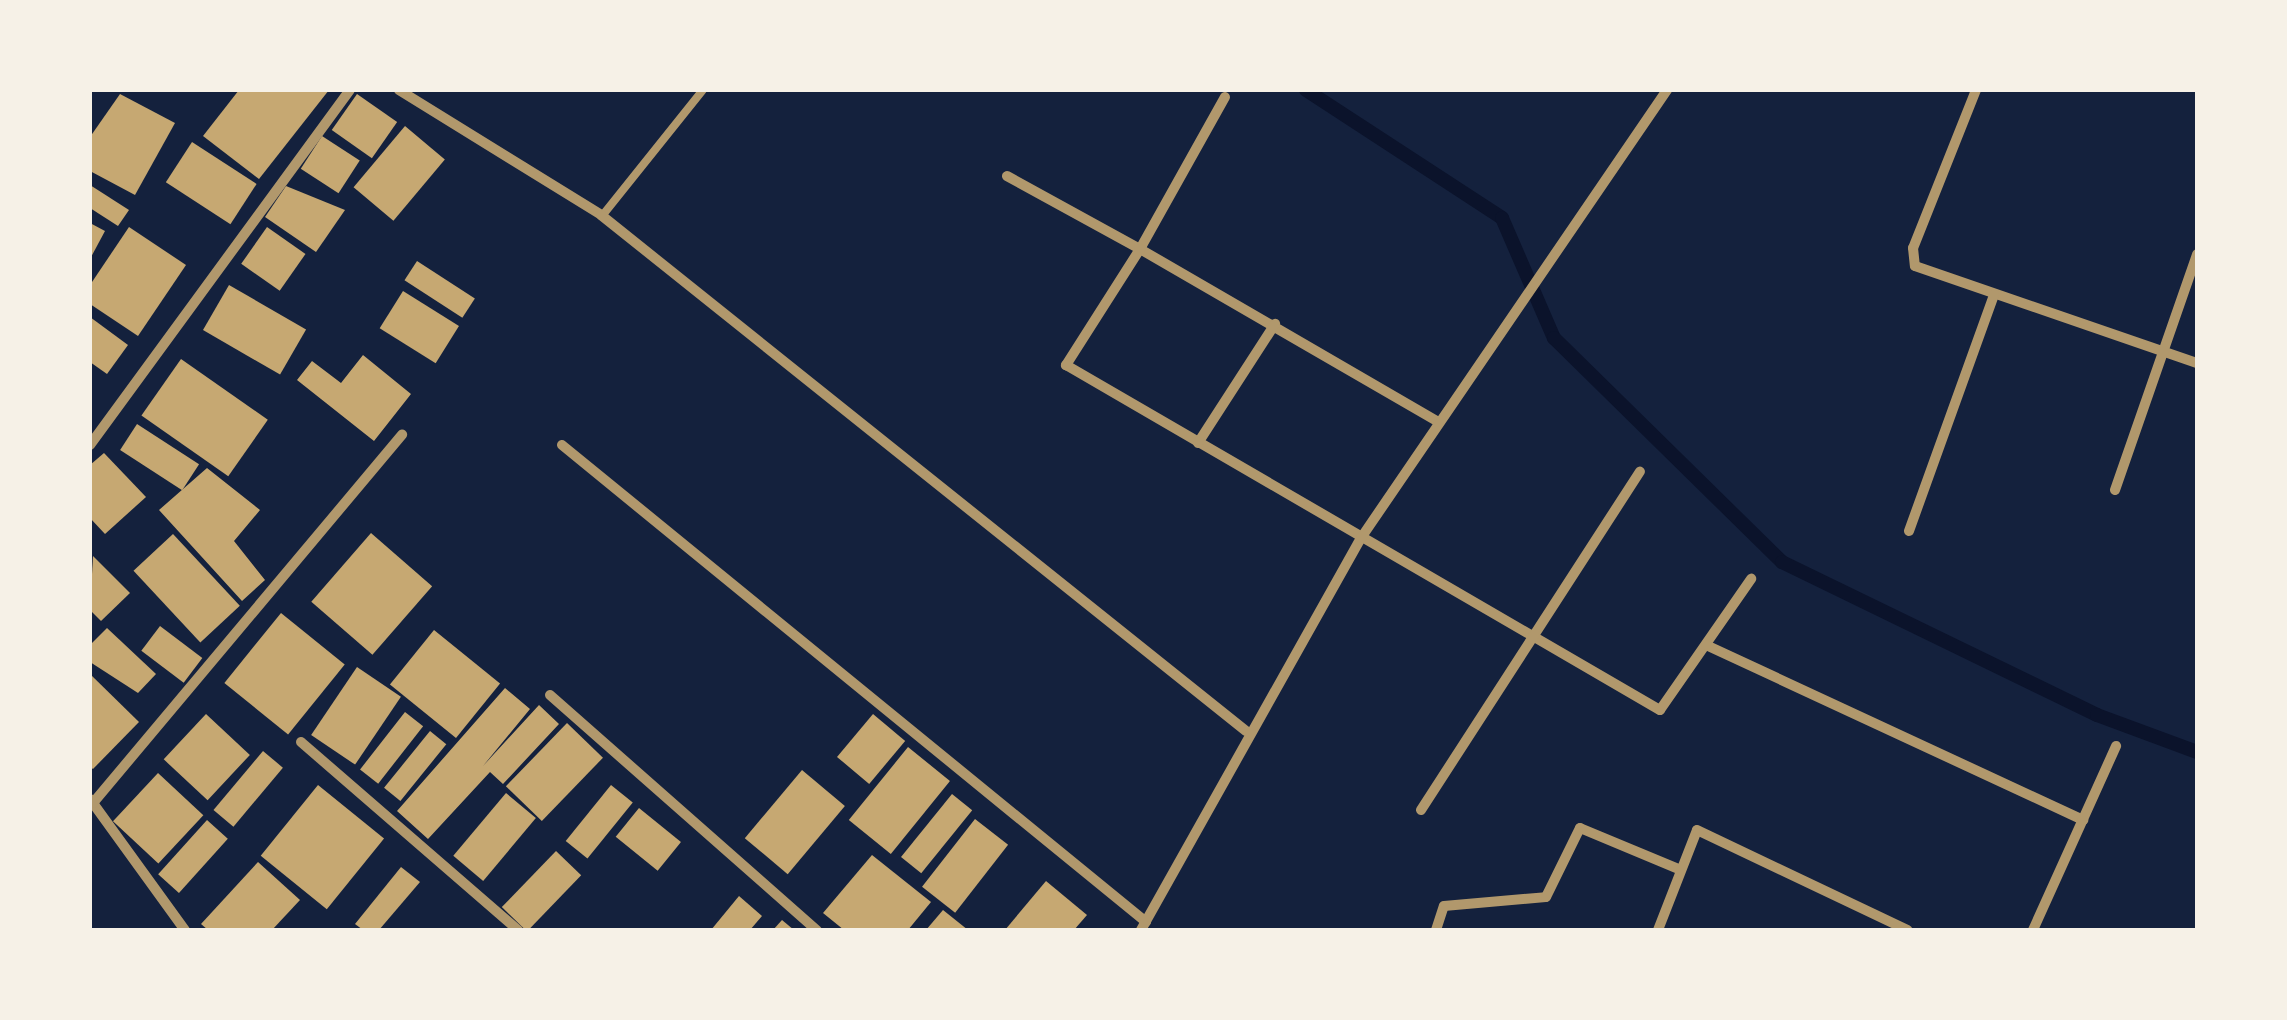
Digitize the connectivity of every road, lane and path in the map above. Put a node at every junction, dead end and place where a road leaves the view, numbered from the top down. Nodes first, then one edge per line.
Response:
1 (350, 90) edge
2 (399, 90) edge
3 (703, 90) edge
4 (1667, 90) edge
5 (1976, 90) edge
6 (1225, 96) dead end
7 (1007, 176) dead end
8 (602, 216) junction
9 (1140, 249) junction
10 (2197, 254) edge
11 (1994, 296) junction
12 (1275, 324) junction
13 (2162, 353) junction
14 (2197, 363) edge
15 (1439, 422) junction
16 (402, 435) dead end
17 (1198, 443) junction
18 (90, 445) edge
19 (562, 445) dead end
20 (1640, 472) dead end
21 (2115, 490) dead end
22 (1909, 531) dead end
23 (1362, 538) junction
24 (1752, 580) dead end
25 (1536, 633) junction
26 (1706, 645) junction
27 (550, 695) dead end
28 (1246, 731) junction
29 (302, 742) dead end
30 (2116, 746) dead end
31 (91, 801) edge
32 (1421, 810) dead end
33 (2082, 820) junction
34 (1681, 870) junction
35 (1144, 926) edge
36 (185, 930) edge
37 (518, 930) edge
38 (817, 930) edge
39 (1436, 930) edge
40 (1658, 930) edge
41 (1908, 930) edge
42 (2033, 930) edge

1 - 18 street
2 - 8 street
3 - 8 lane
4 - 15 street
5 - 11 street
6 - 9 street
7 - 9 street
8 - 28 street
9 - 12 street
9 - 17 street
10 - 13 street
11 - 13 street
11 - 22 street
12 - 15 street
12 - 17 street
13 - 14 street
13 - 21 street
15 - 23 street
16 - 31 street
17 - 23 street
19 - 35 street
20 - 25 street
23 - 25 street
23 - 28 street
24 - 26 street
25 - 26 street
25 - 32 street
26 - 33 street
27 - 38 street
28 - 35 street
29 - 37 street
30 - 33 street
31 - 36 street
33 - 42 street
34 - 39 street
34 - 40 street
34 - 41 street

